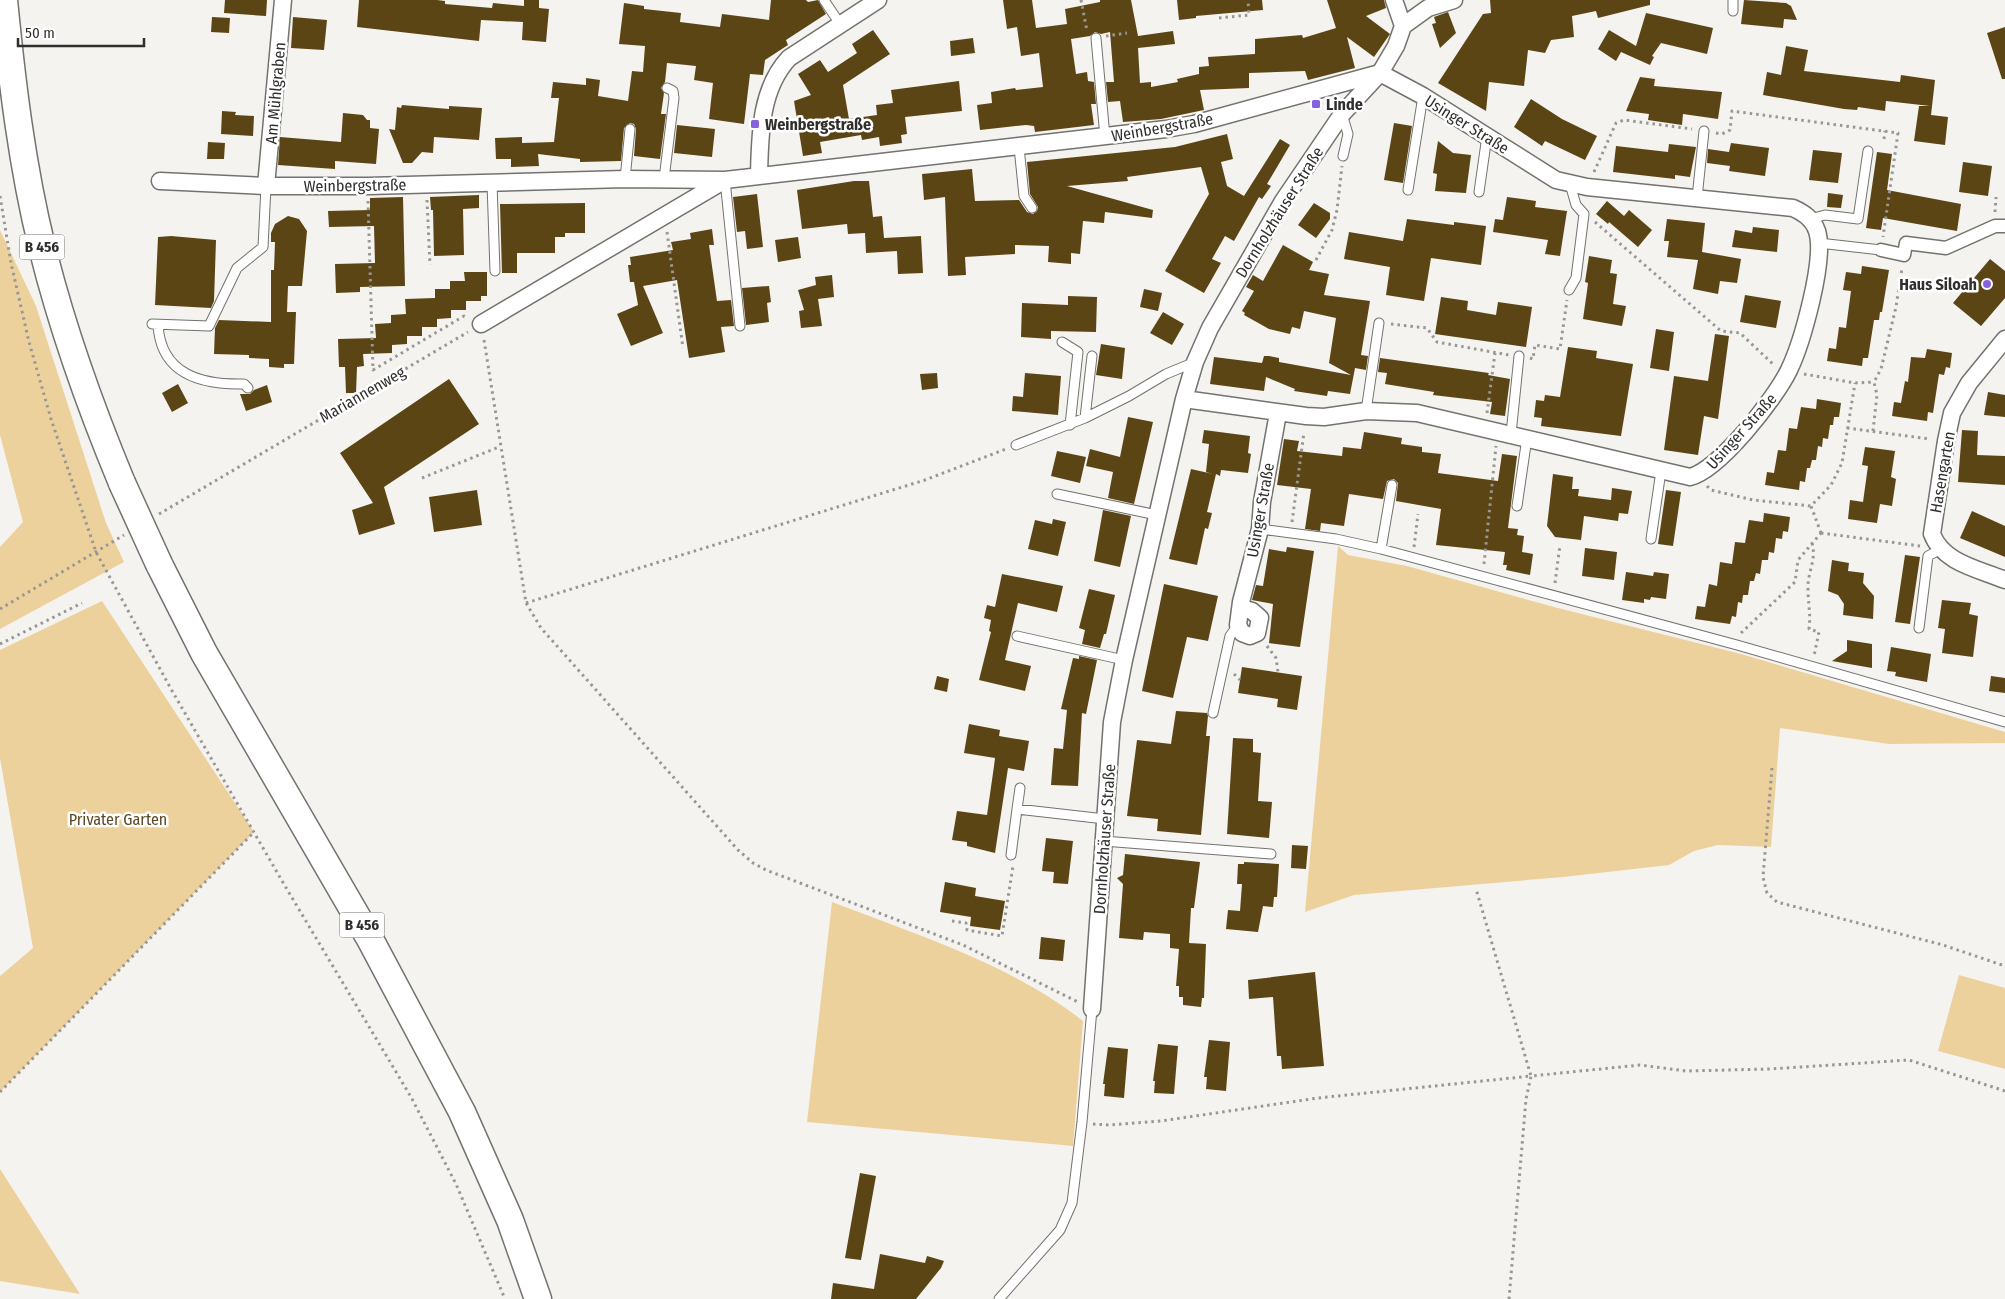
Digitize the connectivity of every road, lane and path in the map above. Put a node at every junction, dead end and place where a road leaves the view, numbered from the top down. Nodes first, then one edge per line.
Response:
1 (4, 0) edge
2 (283, 0) edge
3 (824, 0) edge
4 (878, 0) edge
5 (1081, 0) edge
6 (1248, 0) edge
7 (1394, 0) edge
8 (1454, 0) edge
9 (1733, 0) edge
10 (1733, 11) dead end
11 (1219, 18) dead end
12 (840, 24) junction
13 (1403, 26) junction
14 (1127, 33) dead end
15 (1096, 38) junction
16 (1380, 73) junction
17 (667, 88) dead end
18 (1423, 96) junction
19 (1342, 114) junction
20 (630, 128) dead end
21 (1704, 131) junction
22 (1885, 131) junction
23 (1487, 136) junction
24 (1105, 137) junction
25 (1884, 139) dead end
26 (1019, 147) junction
27 (1868, 151) dead end
28 (1343, 156) joint
29 (759, 176) junction
30 (625, 179) junction
31 (664, 179) junction
32 (725, 180) junction
33 (160, 181) dead end
34 (492, 183) junction
35 (427, 184) junction
36 (1570, 184) junction
37 (266, 186) junction
38 (368, 186) junction
39 (1587, 187) junction
40 (1408, 190) dead end
41 (1480, 192) dead end
42 (0, 196) edge
43 (1697, 198) junction
44 (1032, 208) dead end
45 (1584, 214) junction
46 (665, 217) junction
47 (1810, 219) junction
48 (2003, 226) edge
49 (1819, 243) junction
50 (1881, 250) junction
51 (1904, 255) junction
52 (1316, 260) dead end
53 (430, 265) dead end
54 (495, 271) dead end
55 (1569, 290) joint
56 (464, 316) dead end
57 (1379, 323) joint
58 (481, 324) junction
59 (740, 326) dead end
60 (2005, 338) edge
61 (1062, 342) dead end
62 (683, 348) dead end
63 (1496, 352) junction
64 (1092, 356) dead end
65 (1518, 356) junction
66 (1195, 362) junction
67 (1788, 372) junction
68 (1874, 382) junction
69 (1855, 383) junction
70 (248, 388) dead end
71 (1184, 399) junction
72 (1366, 411) junction
73 (1278, 413) junction
74 (1306, 416) junction
75 (1085, 418) junction
76 (1070, 425) junction
77 (1847, 428) junction
78 (1873, 431) junction
79 (1498, 432) junction
80 (1527, 438) junction
81 (1946, 441) junction
82 (1016, 445) joint
83 (499, 447) junction
84 (1661, 472) junction
85 (1696, 475) junction
86 (422, 478) dead end
87 (1392, 485) dead end
88 (1057, 494) dead end
89 (1518, 506) dead end
90 (1811, 506) junction
91 (1418, 514) dead end
92 (1157, 516) junction
93 (155, 517) dead end
94 (1260, 529) junction
95 (130, 532) dead end
96 (1290, 533) junction
97 (1821, 533) junction
98 (1651, 539) dead end
99 (1812, 543) junction
100 (1560, 544) dead end
101 (1380, 549) junction
102 (1941, 549) junction
103 (96, 552) junction
104 (1412, 558) junction
105 (1483, 578) junction
106 (2004, 578) edge
107 (1553, 596) junction
108 (82, 603) dead end
109 (526, 603) junction
110 (1241, 608) junction
111 (0, 609) edge
112 (1238, 625) junction
113 (1920, 628) dead end
114 (1257, 634) junction
115 (1017, 636) dead end
116 (0, 644) edge
117 (1738, 645) junction
118 (1124, 660) junction
119 (1812, 667) junction
120 (1278, 672) dead end
121 (1213, 713) dead end
122 (2005, 722) edge
123 (1772, 768) dead end
124 (1020, 788) dead end
125 (1016, 810) junction
126 (1105, 819) junction
127 (254, 832) junction
128 (1103, 841) junction
129 (1271, 854) dead end
130 (1011, 855) joint
131 (1476, 889) dead end
132 (952, 921) dead end
133 (2005, 966) edge
134 (1092, 1009) junction
135 (1531, 1076) junction
136 (2005, 1091) edge
137 (0, 1092) edge
138 (1082, 1122) junction
139 (505, 1299) edge
140 (538, 1299) edge
141 (998, 1299) edge
142 (1509, 1299) edge

1 - 140 main road, B 456, bridge
2 - 37 street, Am Mühlgraben
3 - 12 lane
4 - 12 street
5 - 15 path
6 - 11 path
7 - 13 street
8 - 13 street
9 - 10 lane
12 - 29 street
13 - 16 street, Dornholzhäuser Straße
14 - 15 path
15 - 24 lane
16 - 18 street, Usinger Straße
16 - 19 street, Dornholzhäuser Straße
16 - 24 street, Weinbergstraße
17 - 31 lane
18 - 23 street, Usinger Straße
18 - 40 lane
19 - 28 lane
19 - 66 street, Dornholzhäuser Straße
20 - 30 lane
21 - 22 path
21 - 39 path
21 - 43 lane
22 - 25 path
22 - 50 path
23 - 36 street, Usinger Straße
23 - 41 lane
24 - 26 street, Weinbergstraße
26 - 29 street, Weinbergstraße
26 - 44 lane
27 - 47 lane
28 - 52 path
29 - 32 street, Weinbergstraße
30 - 31 street, Weinbergstraße
30 - 34 street, Weinbergstraße
31 - 32 street, Weinbergstraße
32 - 46 street
32 - 59 lane
33 - 37 street, Weinbergstraße
34 - 35 street, Weinbergstraße
34 - 54 lane
35 - 38 street, Weinbergstraße
35 - 53 path
36 - 39 street, Usinger Straße
36 - 45 lane
37 - 38 street, Weinbergstraße
37 - 70 lane
38 - 56 path
39 - 43 street, Usinger Straße
42 - 103 path
43 - 47 street, Usinger Straße
45 - 55 lane
45 - 67 path
46 - 58 street
46 - 62 path
47 - 49 street, Usinger Straße
48 - 51 street
49 - 50 lane
49 - 67 street, Usinger Straße
50 - 51 street
51 - 68 path
55 - 65 path
57 - 63 path
57 - 72 lane
58 - 83 path
58 - 93 path, Mariannenweg
60 - 81 street, Hasengarten
61 - 76 lane
63 - 65 path
63 - 79 path
64 - 75 lane
65 - 79 lane
66 - 71 street, Dornholzhäuser Straße
66 - 75 lane
67 - 69 path
67 - 85 street, Usinger Straße
68 - 69 path
68 - 78 path
69 - 77 path
71 - 73 street, Usinger Straße
71 - 92 street, Dornholzhäuser Straße
72 - 74 street, Usinger Straße
72 - 79 street, Usinger Straße
73 - 74 street, Usinger Straße
73 - 94 street, Usinger Straße
74 - 96 path
75 - 76 lane
76 - 82 lane
77 - 78 path
77 - 90 path
78 - 81 path
79 - 80 street, Usinger Straße
79 - 105 path
80 - 84 street, Usinger Straße
80 - 89 lane
81 - 102 street, Hasengarten
82 - 109 path
83 - 86 path
83 - 109 path
84 - 85 street, Usinger Straße
84 - 98 lane
85 - 90 path
87 - 101 lane
88 - 92 lane
90 - 97 path
91 - 104 path
92 - 118 street, Dornholzhäuser Straße
94 - 96 lane
94 - 110 street, Usinger Straße
95 - 103 path
96 - 101 lane
97 - 99 path
97 - 102 path
99 - 117 path
99 - 119 path
100 - 107 path
101 - 104 lane
102 - 106 street
102 - 113 lane
103 - 111 path
103 - 127 path
104 - 105 lane
105 - 107 lane
107 - 117 lane
108 - 116 path
109 - 134 path
110 - 112 street, Usinger Straße
110 - 114 street
112 - 114 street
112 - 121 lane, Usinger Straße
114 - 120 path
115 - 118 lane
117 - 119 lane
118 - 126 street, Dornholzhäuser Straße
119 - 122 lane
123 - 133 path
124 - 125 lane
125 - 126 lane
125 - 130 lane
126 - 128 street, Dornholzhäuser Straße
127 - 137 path
127 - 139 path
128 - 129 lane
128 - 134 street, Dornholzhäuser Straße
130 - 132 path
131 - 135 path
134 - 138 lane, Dornholzhäuser Straße
135 - 136 path
135 - 138 path
135 - 142 path
138 - 141 lane, Dornholzhäuser Straße

